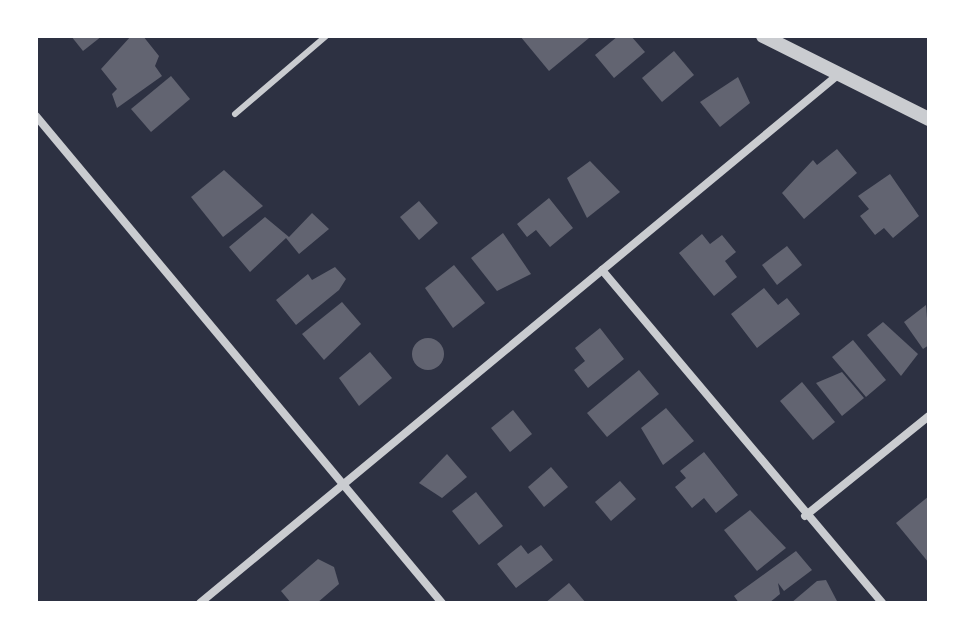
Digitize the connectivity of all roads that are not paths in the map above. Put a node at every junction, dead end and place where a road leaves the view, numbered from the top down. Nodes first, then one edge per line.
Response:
1 (326, 36) edge
2 (763, 36) edge
3 (839, 74) junction
4 (235, 114) dead end
5 (36, 116) edge
6 (929, 119) edge
7 (602, 270) junction
8 (929, 416) edge
9 (345, 485) junction
10 (805, 516) junction
11 (200, 603) edge
12 (442, 603) edge
13 (882, 603) edge

1 - 4 lane
2 - 3 street
3 - 6 street
3 - 7 street
5 - 9 street
7 - 9 street
7 - 10 street
8 - 10 street
9 - 11 street
9 - 12 street
10 - 13 street

